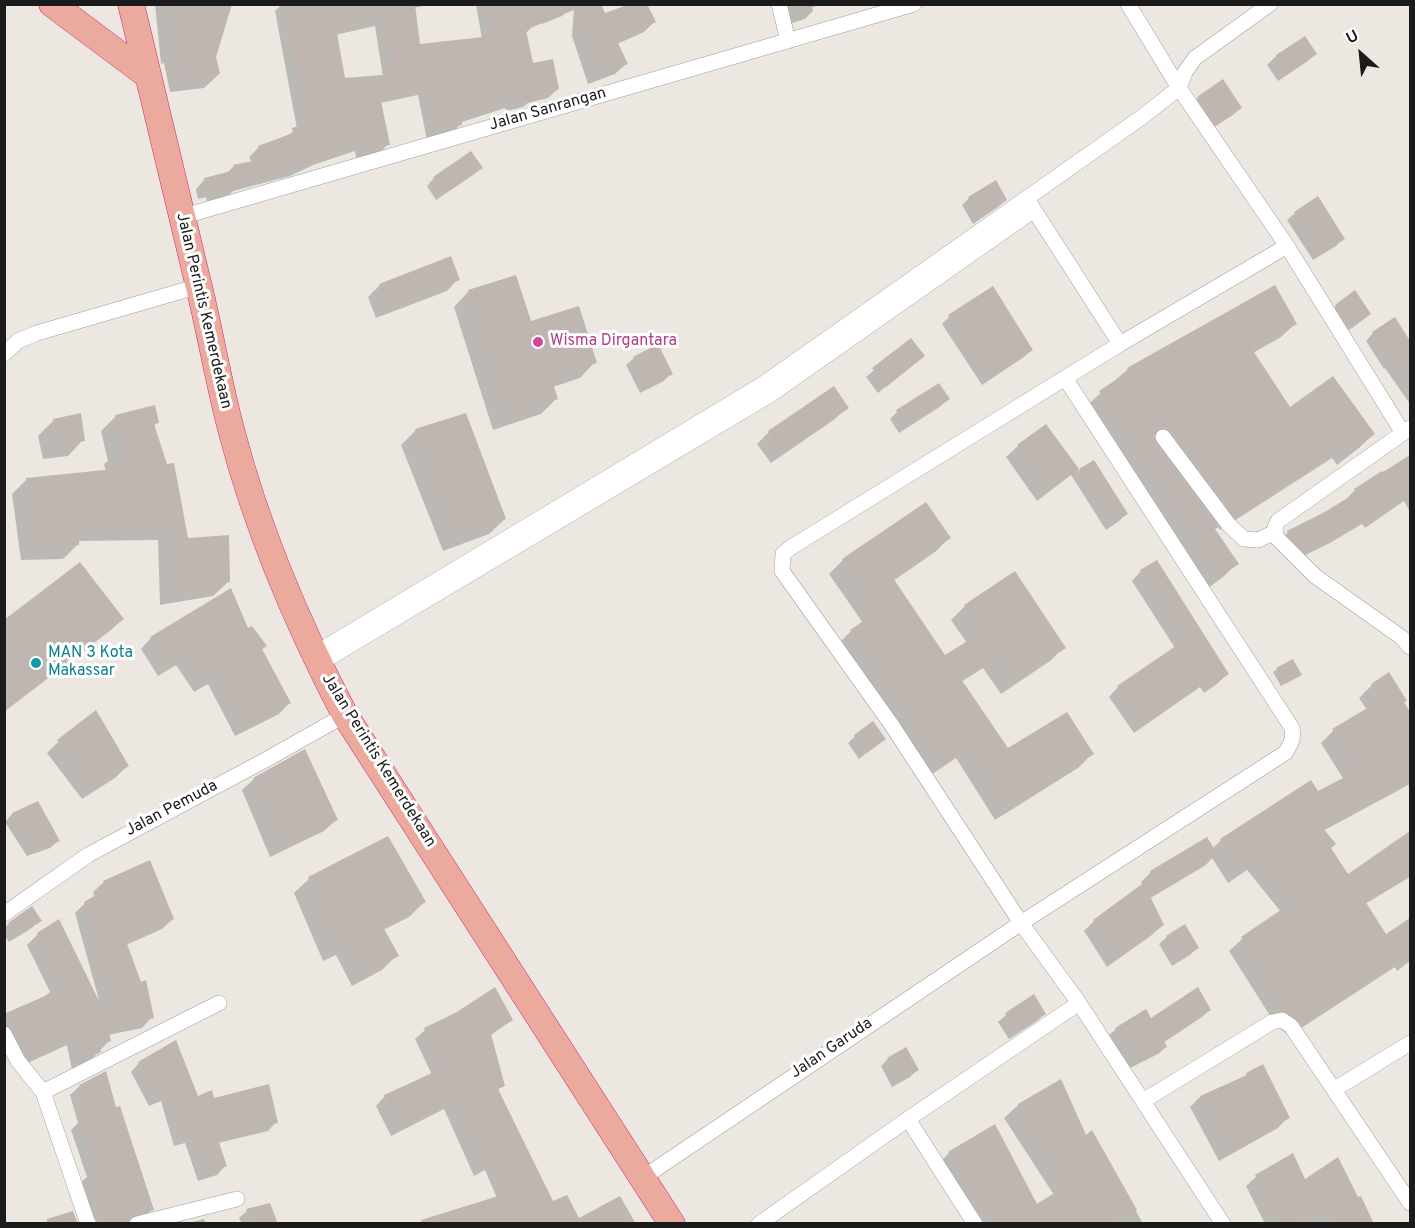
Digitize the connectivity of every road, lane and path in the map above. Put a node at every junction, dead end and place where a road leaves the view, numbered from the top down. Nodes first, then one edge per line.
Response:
1 (52, 4) edge
2 (131, 4) edge
3 (779, 4) edge
4 (914, 4) edge
5 (1128, 4) edge
6 (1270, 4) edge
7 (788, 41) junction
8 (147, 75) junction
9 (1179, 88) junction
10 (1031, 204) junction
11 (181, 217) junction
12 (1287, 246) junction
13 (199, 286) junction
14 (1120, 344) junction
15 (4, 354) edge
16 (1065, 378) junction
17 (1407, 430) edge
18 (1163, 437) dead end
19 (1275, 532) junction
20 (1410, 647) edge
21 (316, 659) junction
22 (345, 715) junction
23 (4, 914) edge
24 (1021, 923) junction
25 (219, 1003) dead end
26 (1079, 1004) junction
27 (4, 1034) edge
28 (1410, 1043) edge
29 (1335, 1089) junction
30 (43, 1092) junction
31 (1143, 1101) junction
32 (908, 1119) junction
33 (644, 1177) junction
34 (237, 1199) dead end
35 (1410, 1203) edge
36 (88, 1224) edge
37 (137, 1224) edge
38 (672, 1224) edge
39 (759, 1224) edge
40 (975, 1224) edge
41 (1224, 1224) edge

1 - 8 highway
2 - 8 highway, Jalan Perintis Kemerdekaan
3 - 7 street
4 - 7 street, Jalan Sanrangan
5 - 9 street
6 - 9 street
7 - 11 street, Jalan Sanrangan
8 - 11 highway, Jalan Perintis Kemerdekaan
9 - 10 street
9 - 12 street
10 - 14 street
10 - 21 street
11 - 13 highway, Jalan Perintis Kemerdekaan
12 - 14 street
12 - 17 street
13 - 15 street
13 - 21 highway, Jalan Perintis Kemerdekaan
14 - 16 street
16 - 24 street, Jalan Garuda
16 - 24 street
17 - 19 street
18 - 19 street
19 - 20 street
21 - 22 highway, Jalan Perintis Kemerdekaan
22 - 23 street, Jalan Pemuda
22 - 33 highway, Jalan Perintis Kemerdekaan
24 - 26 street
24 - 33 street, Jalan Garuda
25 - 30 street
26 - 31 street
26 - 32 street
27 - 30 street
28 - 29 street
29 - 31 street
29 - 35 street
30 - 36 street
31 - 41 street
32 - 39 street
32 - 40 street
33 - 38 highway, Jalan Perintis Kemerdekaan
34 - 37 street

